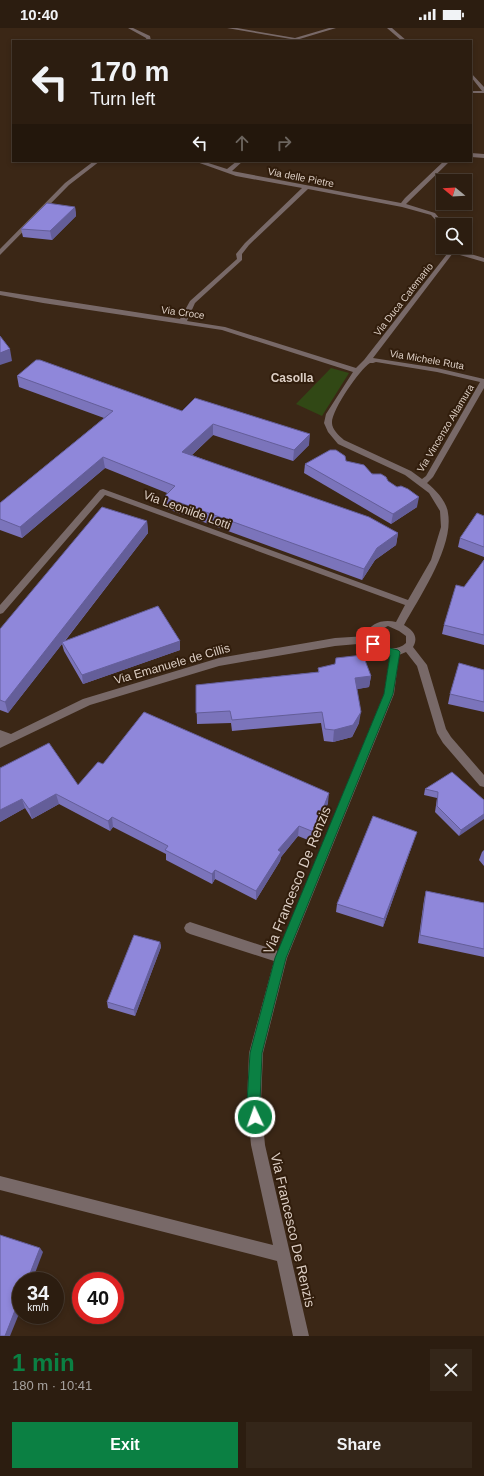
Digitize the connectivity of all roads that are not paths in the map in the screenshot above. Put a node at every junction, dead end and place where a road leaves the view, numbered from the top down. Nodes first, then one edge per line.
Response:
1 (130, 28) edge
2 (229, 28) edge
3 (334, 28) edge
4 (389, 28) edge
5 (293, 38) junction
6 (149, 40) edge
7 (290, 40) edge
8 (404, 40) edge
9 (472, 75) edge
10 (484, 91) edge
11 (472, 92) edge
12 (472, 155) edge
13 (484, 156) edge
14 (96, 162) edge
15 (199, 162) edge
16 (239, 162) edge
17 (446, 162) edge
18 (227, 172) junction
19 (306, 188) junction
20 (404, 205) junction
21 (436, 218) edge
22 (0, 253) edge
23 (450, 254) edge
24 (468, 254) edge
25 (484, 260) edge
26 (0, 293) edge
27 (184, 322) junction
28 (367, 362) junction
29 (357, 371) junction
30 (484, 381) edge
31 (422, 484) junction
32 (411, 604) junction
33 (0, 611) edge
34 (399, 625) junction
35 (371, 639) junction
36 (407, 647) junction
37 (395, 652) junction
38 (0, 734) edge
39 (11, 739) junction
40 (0, 744) edge
41 (484, 783) edge
42 (190, 928) dead end
43 (281, 958) junction
44 (0, 1183) edge
45 (283, 1255) junction
46 (301, 1336) edge

1 - 6 street
2 - 5 street
3 - 5 street
4 - 8 street
5 - 7 street
9 - 10 street
10 - 11 street
12 - 13 street
14 - 22 street
15 - 18 street, Via delle Pietre
16 - 18 street
17 - 20 street
18 - 19 street, Via delle Pietre
19 - 20 street, Via delle Pietre
19 - 27 street
20 - 21 street
23 - 28 street, Via Duca Catemario
24 - 25 street
26 - 27 street, Via Croce
27 - 29 street, Via Croce
28 - 29 street
28 - 30 street, Via Michele Ruta
29 - 31 street
30 - 31 street, Via Vincenzo Altamura
31 - 32 street
32 - 33 street, Via Leonilde Lotti
32 - 34 street
34 - 35 street
34 - 36 street
35 - 37 street
35 - 39 street, Via Emanuele de Cillis
36 - 37 street
36 - 41 street
37 - 43 street, Via Francesco De Renzis
38 - 39 street
39 - 40 street, Via Emanuele de Cillis
42 - 43 street
43 - 45 street, Via Francesco De Renzis
44 - 45 street
45 - 46 street, Via Francesco De Renzis

